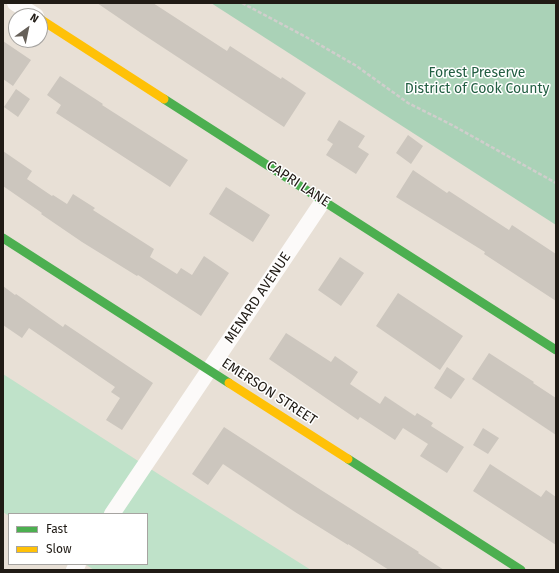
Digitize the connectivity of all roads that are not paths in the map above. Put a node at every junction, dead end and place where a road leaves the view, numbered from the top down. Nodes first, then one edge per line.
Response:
1 (48, 24) edge
2 (324, 201) junction
3 (3, 238) edge
4 (556, 350) edge
5 (209, 370) junction
6 (113, 513) edge
7 (521, 570) edge

1 - 2 street, CAPRI LANE
2 - 4 street, CAPRI LANE
2 - 5 street, MENARD AVENUE
3 - 5 street, EMERSON STREET
5 - 6 street, MENARD AVENUE
5 - 7 street, EMERSON STREET

